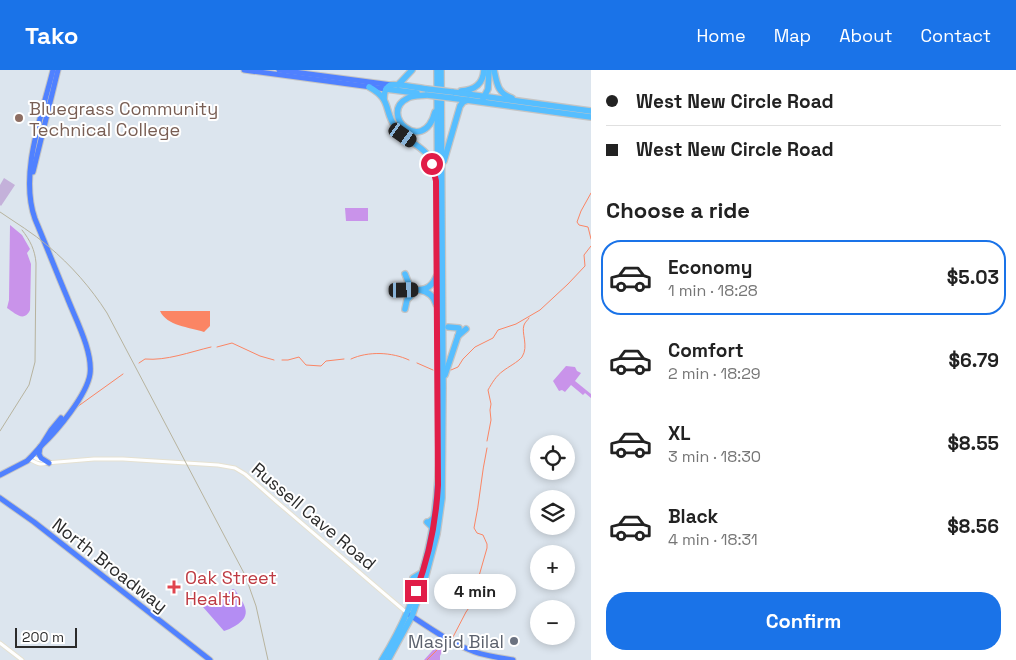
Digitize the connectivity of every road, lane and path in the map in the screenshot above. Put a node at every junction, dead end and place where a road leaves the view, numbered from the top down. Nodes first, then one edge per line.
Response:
1 (53, 70) edge
2 (58, 70) edge
3 (244, 70) edge
4 (280, 70) edge
5 (412, 70) edge
6 (437, 70) edge
7 (442, 70) edge
8 (484, 70) edge
9 (489, 70) edge
10 (494, 70) edge
11 (395, 85) junction
12 (369, 87) junction
13 (386, 90) junction
14 (427, 92) junction
15 (452, 95) junction
16 (485, 96) junction
17 (384, 100) junction
18 (437, 100) junction
19 (468, 100) junction
20 (478, 102) junction
21 (528, 102) junction
22 (591, 112) edge
23 (591, 116) edge
24 (442, 168) junction
25 (436, 181) junction
26 (30, 182) junction
27 (438, 270) junction
28 (404, 274) dead end
29 (404, 290) dead end
30 (418, 290) junction
31 (429, 290) junction
32 (405, 309) dead end
33 (437, 310) junction
34 (442, 316) junction
35 (466, 329) dead end
36 (458, 338) junction
37 (443, 387) junction
38 (441, 445) junction
39 (41, 446) junction
40 (31, 457) junction
41 (48, 463) junction
42 (0, 475) edge
43 (0, 496) edge
44 (410, 614) junction
45 (0, 643) edge
46 (22, 660) edge
47 (210, 660) edge
48 (382, 660) edge
49 (388, 660) edge
50 (513, 660) edge

1 - 26 main road
2 - 26 main road
3 - 12 main road
4 - 11 main road
5 - 11 highway
6 - 18 highway
7 - 24 highway
8 - 15 highway
9 - 16 highway
10 - 21 highway
11 - 13 highway
11 - 14 highway
12 - 13 main road
12 - 17 highway
13 - 14 highway
13 - 17 highway
14 - 15 highway, bridge
14 - 18 highway
15 - 16 highway
15 - 19 highway
16 - 20 highway
16 - 21 highway
17 - 25 highway
18 - 25 highway
19 - 20 highway
19 - 24 highway
20 - 23 highway
21 - 22 highway
24 - 34 highway
25 - 27 highway
26 - 39 main road
27 - 31 highway
27 - 33 highway
28 - 30 highway
29 - 30 highway
30 - 31 highway
30 - 32 highway
31 - 33 highway
33 - 38 highway
34 - 36 highway
34 - 37 highway
35 - 36 highway
36 - 37 highway
37 - 38 highway
38 - 44 highway
38 - 44 highway
39 - 40 main road
39 - 41 main road
40 - 41 street
40 - 42 main road
41 - 44 street, Russell Cave Road
43 - 47 main road, North Broadway
44 - 48 highway
44 - 49 highway
44 - 50 main road, Russell Cave Road
45 - 46 street

